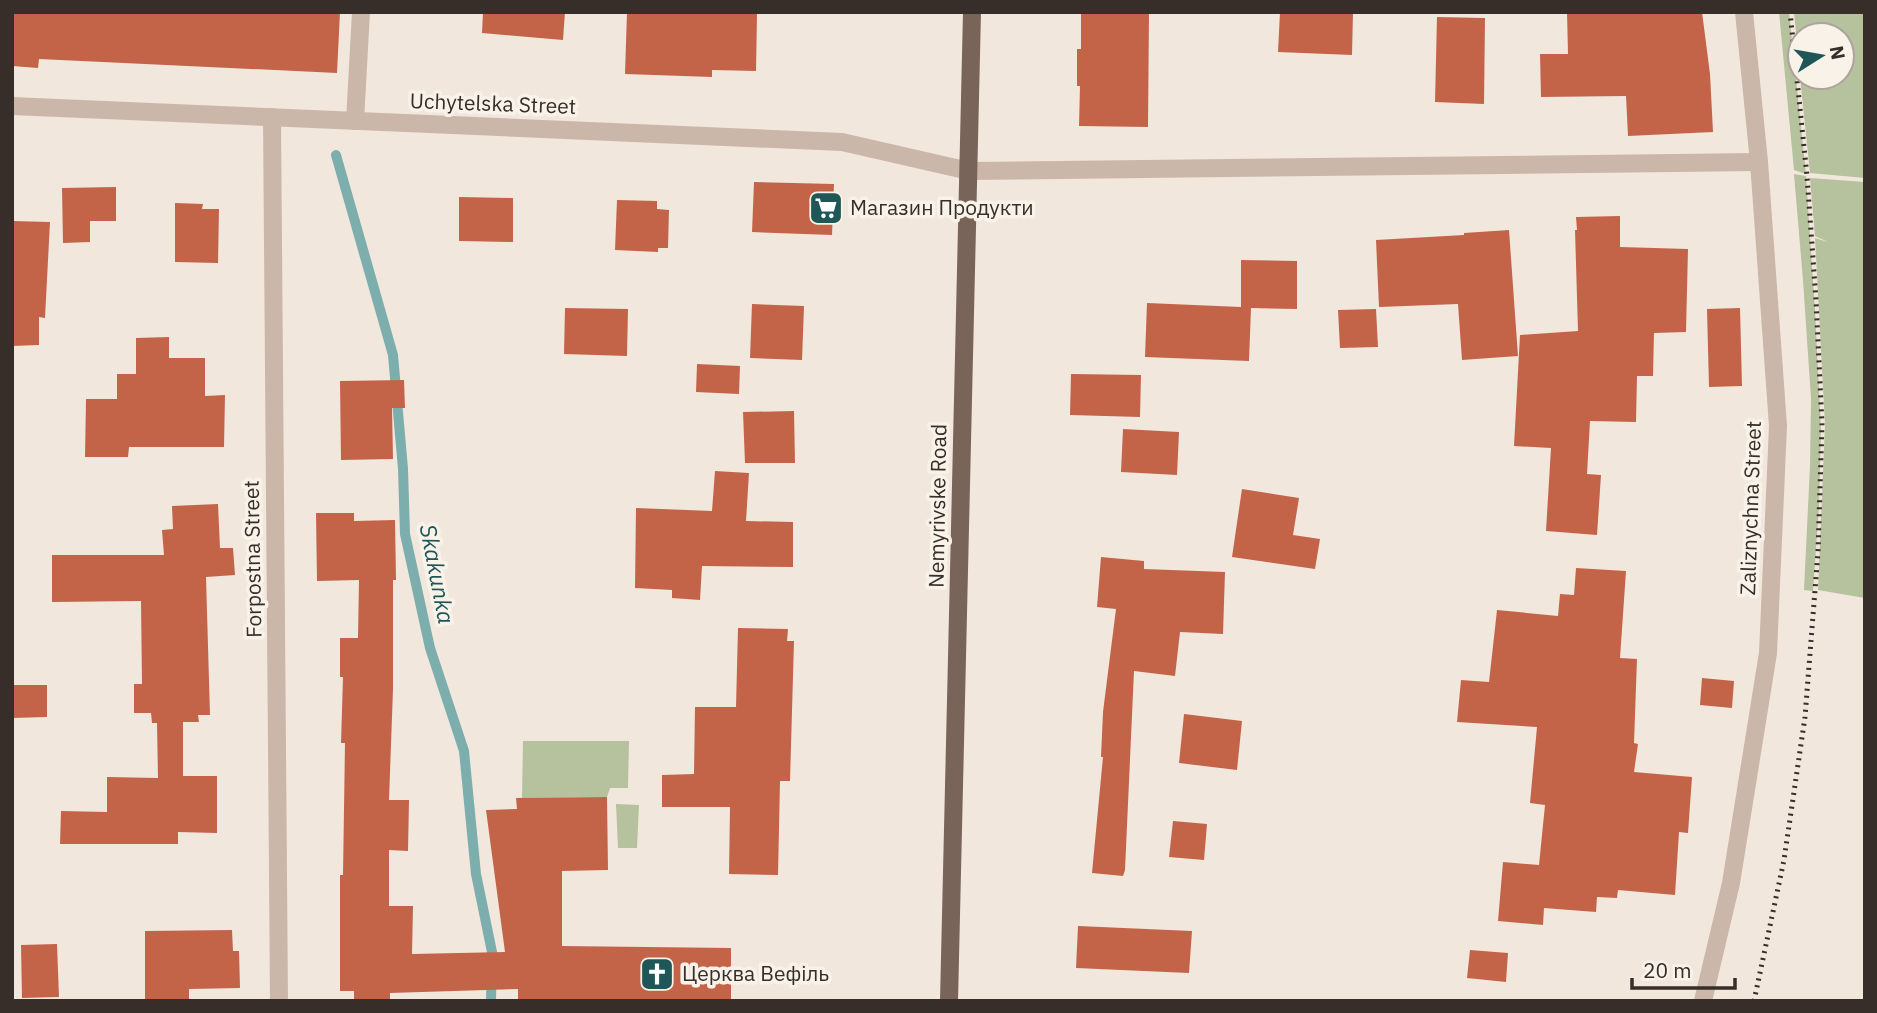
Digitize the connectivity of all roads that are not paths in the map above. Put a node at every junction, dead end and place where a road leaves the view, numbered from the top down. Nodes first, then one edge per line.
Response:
1 (361, 12) edge
2 (972, 12) edge
3 (1744, 12) edge
4 (12, 106) edge
5 (272, 117) junction
6 (355, 121) junction
7 (1759, 162) junction
8 (969, 172) junction
9 (279, 1001) edge
10 (949, 1001) edge
11 (1703, 1001) edge

1 - 6 street
2 - 8 main road, Nemyrivske Road
3 - 7 street, Zaliznychna Street
4 - 5 street, Uchytelska Street
5 - 6 street, Uchytelska Street
5 - 9 street, Forpostna Street
6 - 8 street, Uchytelska Street
7 - 8 street, Uchytelska Street
7 - 11 street, Zaliznychna Street
8 - 10 main road, Nemyrivske Road

